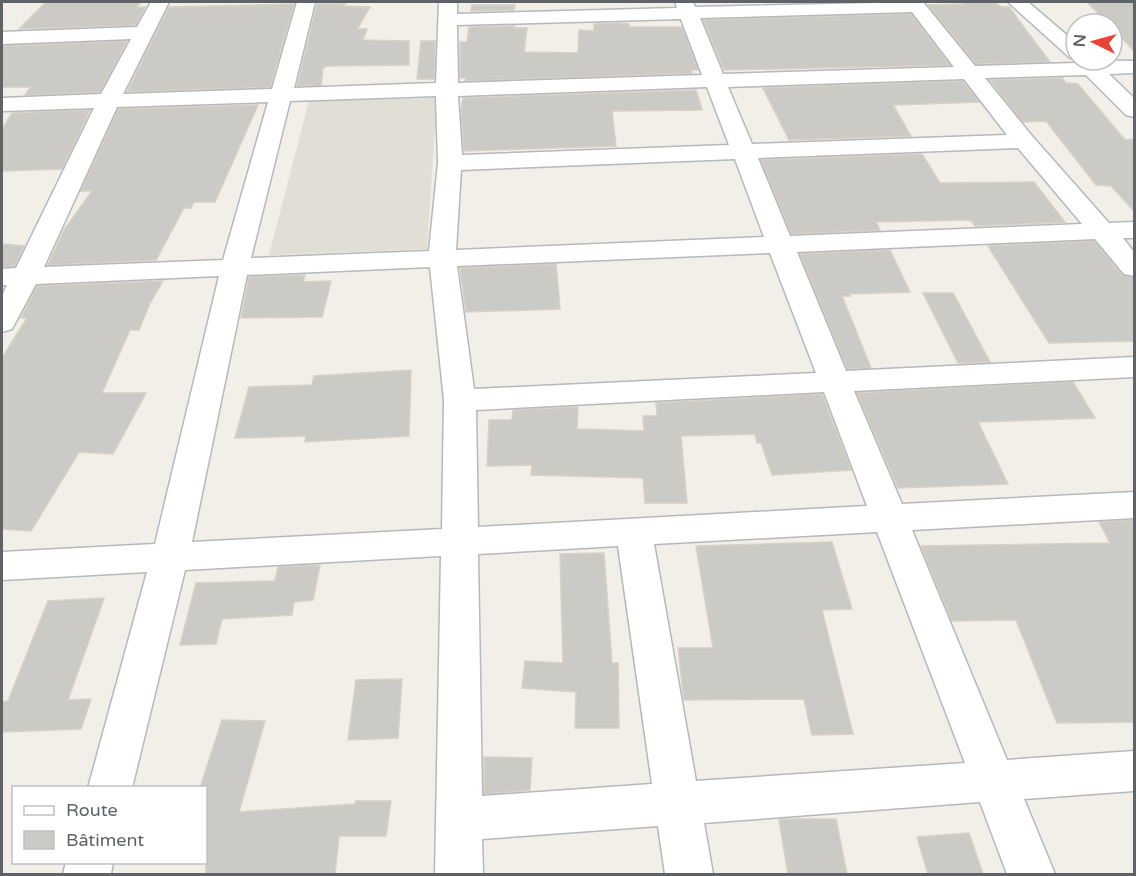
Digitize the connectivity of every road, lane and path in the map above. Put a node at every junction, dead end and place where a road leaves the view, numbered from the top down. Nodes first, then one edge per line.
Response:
1 (160, 2) edge
2 (306, 2) edge
3 (1017, 2) edge
4 (916, 4) edge
5 (686, 7) edge
6 (448, 11) edge
7 (144, 33) junction
8 (2, 38) edge
9 (1064, 43) edge
10 (1064, 66) edge
11 (969, 72) junction
12 (1096, 72) edge
13 (715, 80) junction
14 (447, 89) junction
15 (281, 95) junction
16 (109, 100) junction
17 (2, 104) edge
18 (1134, 110) edge
19 (1024, 141) junction
20 (744, 152) junction
21 (450, 164) junction
22 (1134, 230) edge
23 (1102, 231) junction
24 (781, 245) junction
25 (442, 258) junction
26 (235, 266) junction
27 (1134, 268) edge
28 (14, 277) edge
29 (2, 323) edge
30 (1134, 367) edge
31 (835, 382) junction
32 (460, 400) junction
33 (1134, 505) edge
34 (890, 518) junction
35 (634, 532) junction
36 (460, 541) junction
37 (170, 557) junction
38 (2, 566) edge
39 (1134, 771) edge
40 (994, 781) junction
41 (111, 786) edge
42 (678, 803) junction
43 (459, 819) junction
44 (459, 874) edge
45 (689, 874) edge
46 (1031, 874) edge

1 - 7 street
2 - 15 street
3 - 9 street
4 - 5 street
4 - 11 street
5 - 6 street
5 - 13 street
6 - 14 street
7 - 8 street
7 - 16 street
10 - 11 street
11 - 13 street
11 - 19 street
12 - 18 street
13 - 14 street
13 - 20 street
14 - 15 street
14 - 21 street
15 - 16 street
15 - 26 street
16 - 17 street
16 - 28 street
19 - 20 street
19 - 23 street
20 - 21 street
20 - 24 street
21 - 25 street
22 - 23 street
23 - 24 street
23 - 27 street
24 - 25 street
24 - 31 street
25 - 26 street
25 - 32 street
26 - 28 street
26 - 37 street
28 - 29 street
30 - 31 street
31 - 32 street
31 - 34 street
32 - 36 street
33 - 34 street
34 - 35 street
34 - 40 street
35 - 36 street
35 - 42 street
36 - 37 street
36 - 43 street
37 - 38 street
37 - 41 street
39 - 40 street
40 - 42 street
40 - 46 street
42 - 43 street
42 - 45 street
43 - 44 street

